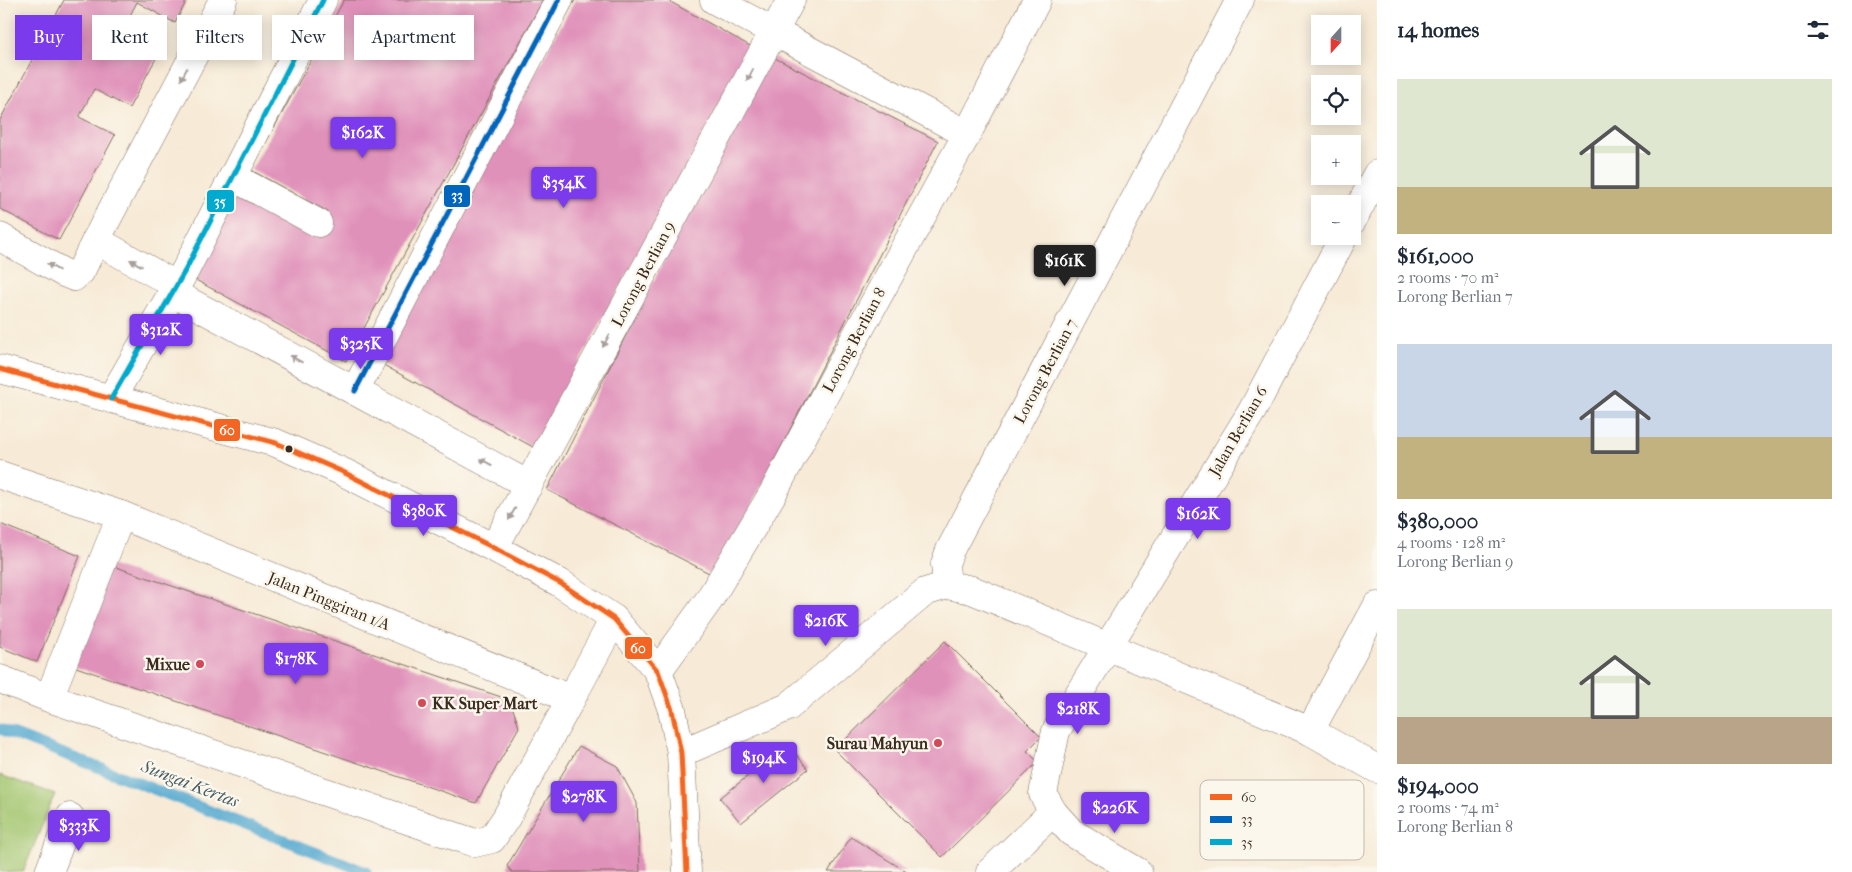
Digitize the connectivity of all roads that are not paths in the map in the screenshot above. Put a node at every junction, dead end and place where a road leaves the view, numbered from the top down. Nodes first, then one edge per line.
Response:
1 (223, 0) edge
2 (323, 0) edge
3 (559, 0) edge
4 (714, 0) edge
5 (791, 0) edge
6 (1037, 0) edge
7 (1240, 0) edge
8 (774, 32) junction
9 (967, 134) junction
10 (1377, 174) edge
11 (233, 177) junction
12 (1361, 204) edge
13 (318, 223) dead end
14 (100, 232) junction
15 (0, 236) edge
16 (1339, 245) edge
17 (179, 282) junction
18 (0, 369) edge
19 (355, 391) junction
20 (112, 399) junction
21 (0, 475) edge
22 (529, 485) junction
23 (121, 515) junction
24 (494, 548) junction
25 (947, 586) junction
26 (1377, 606) edge
27 (614, 619) junction
28 (1108, 647) junction
29 (658, 672) junction
30 (0, 679) edge
31 (49, 698) junction
32 (571, 699) junction
33 (1310, 731) junction
34 (681, 753) junction
35 (1377, 769) edge
36 (1053, 812) junction
37 (70, 817) dead end
38 (49, 872) edge
39 (688, 872) edge
40 (990, 872) edge
41 (1138, 872) edge

1 -> 14 street
2 - 11 street
3 - 19 street
4 - 8 street
5 - 8 street, Lorong Berlian 9
6 - 9 street, Lorong Berlian 8
7 - 25 street, Lorong Berlian 7
8 - 9 street
8 -> 22 street, Lorong Berlian 9
9 - 29 street, Lorong Berlian 8
10 - 12 street
11 - 13 street
11 - 17 street
14 -> 15 street
14 - 17 street
16 - 28 street, Jalan Berlian 6
19 -> 17 street
17 - 20 street
18 - 20 street
22 -> 19 street
20 - 24 street
21 - 23 street, Jalan Pinggiran 1/A
22 -> 24 street, Lorong Berlian 9
23 - 31 street
23 - 32 street, Jalan Pinggiran 1/A
24 - 27 street
25 - 28 street
25 - 34 street
26 - 33 street
27 - 29 street
27 - 32 street
28 - 33 street
28 - 36 street, Jalan Berlian 6
29 - 34 street
30 - 31 street
31 - 32 street
33 - 35 street
34 - 39 street
36 - 40 street
36 - 41 street, Jalan Berlian 6
37 - 38 street

